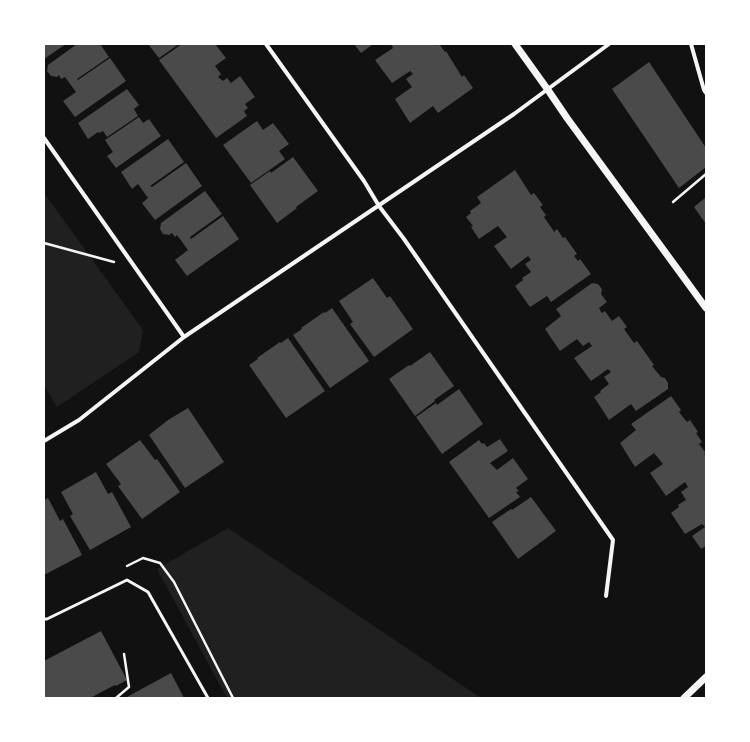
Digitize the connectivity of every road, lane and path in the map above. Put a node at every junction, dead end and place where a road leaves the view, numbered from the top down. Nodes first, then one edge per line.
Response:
1 (266, 44) edge
2 (515, 44) edge
3 (609, 44) edge
4 (691, 44) edge
5 (548, 90) junction
6 (706, 92) edge
7 (44, 138) edge
8 (706, 174) edge
9 (673, 202) dead end
10 (380, 206) junction
11 (44, 243) edge
12 (134, 267) junction
13 (706, 308) edge
14 (184, 337) junction
15 (44, 441) edge
16 (606, 596) dead end
17 (44, 618) edge
18 (124, 654) dead end
19 (706, 677) edge
20 (116, 698) edge
21 (208, 698) edge
22 (684, 698) edge

1 - 10 street
2 - 5 street
3 - 5 street
4 - 6 street
5 - 10 street
5 - 13 street
7 - 12 street
8 - 9 path
10 - 14 street
10 - 16 street
11 - 12 path
12 - 14 street
14 - 15 street
17 - 21 lane
18 - 20 path
19 - 22 street

